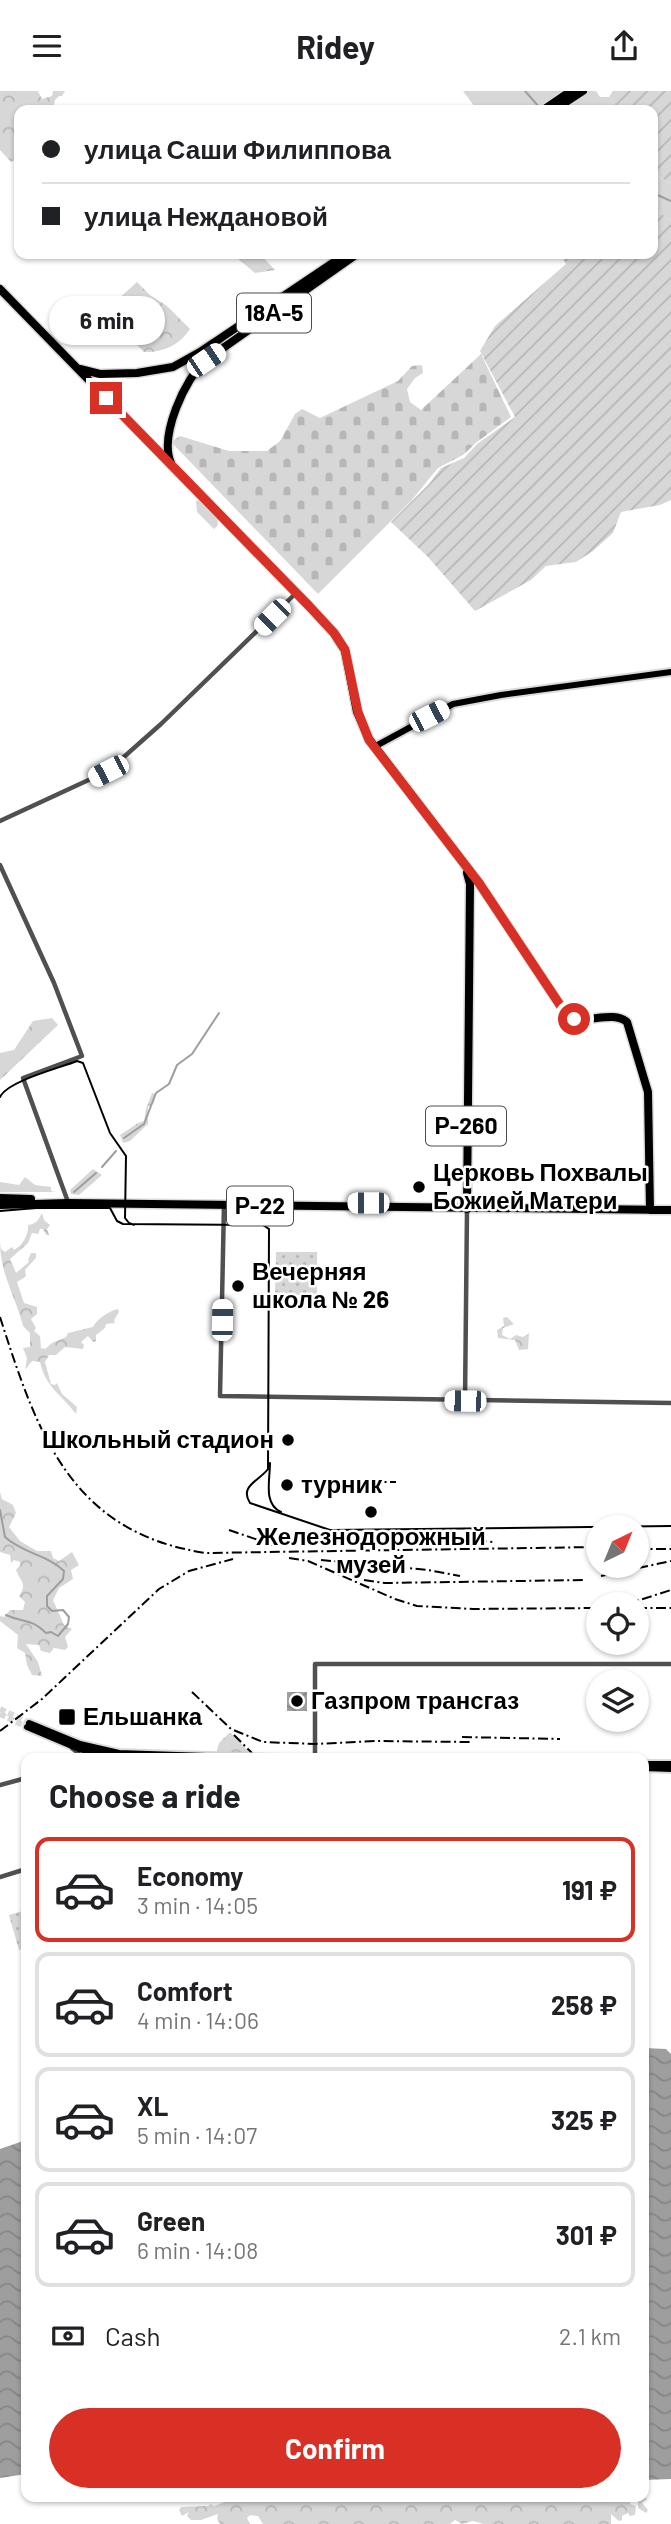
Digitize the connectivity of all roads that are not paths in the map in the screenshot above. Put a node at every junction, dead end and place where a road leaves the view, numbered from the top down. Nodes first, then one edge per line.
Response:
1 (571, 91) edge
2 (583, 91) edge
3 (550, 105) edge
4 (562, 105) edge
5 (339, 259) edge
6 (349, 259) edge
7 (0, 289) edge
8 (203, 356) junction
9 (185, 362) junction
10 (74, 364) junction
11 (193, 373) junction
12 (100, 374) junction
13 (91, 382) junction
14 (166, 445) junction
15 (156, 450) junction
16 (174, 469) junction
17 (296, 593) junction
18 (671, 673) edge
19 (374, 747) junction
20 (0, 821) edge
21 (0, 865) edge
22 (474, 883) junction
23 (0, 1198) edge
24 (68, 1201) junction
25 (224, 1203) junction
26 (0, 1205) edge
27 (467, 1207) junction
28 (650, 1208) junction
29 (671, 1208) edge
30 (465, 1401) junction
31 (671, 1403) edge
32 (671, 1664) edge
33 (68, 1746) junction
34 (78, 1753) edge
35 (94, 1753) edge
36 (97, 1753) edge
37 (315, 1753) edge
38 (649, 1766) edge
39 (671, 1767) edge
40 (21, 1780) edge
41 (0, 1786) edge
42 (21, 1871) edge
43 (0, 1877) edge

1 - 3 highway
2 - 4 highway
5 - 8 highway, 18А-5
6 - 8 highway, 18А-5
7 - 10 highway
8 - 9 highway, 18А-5
8 - 11 highway, 18А-5
9 - 11 highway
9 - 12 highway, 18А-5
10 - 12 highway, 18А-5
10 - 13 highway
11 - 14 highway, 18А-5
12 - 13 highway
13 - 15 highway
14 - 15 highway
14 - 16 highway
15 - 16 highway
16 - 17 highway
17 - 19 highway
17 - 20 street
18 - 19 main road
19 - 22 highway
21 - 24 street
22 - 27 highway, Р-260
22 - 28 highway
23 - 24 highway, Р-22
24 - 25 highway, Р-22
24 - 26 highway, Р-22
25 - 27 highway, Р-22
25 - 30 street
27 - 28 highway, Р-22
27 - 30 street
28 - 29 highway, Р-22
30 - 31 street
32 - 37 street
33 - 34 street
33 - 35 main road
33 - 36 main road
38 - 39 main road
40 - 41 street
42 - 43 street

